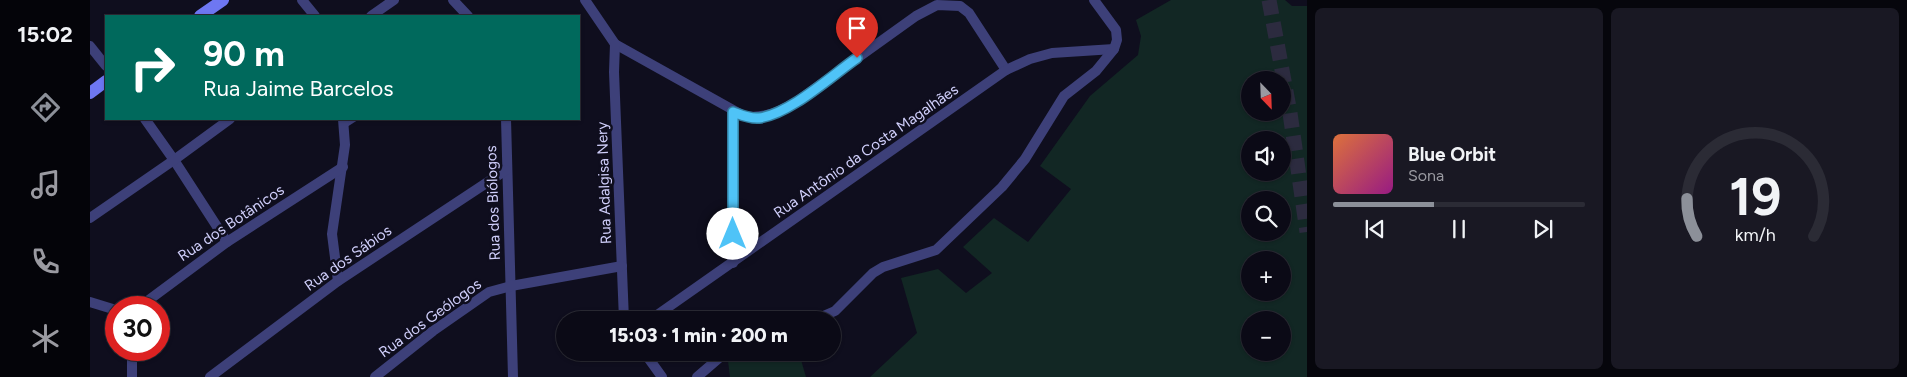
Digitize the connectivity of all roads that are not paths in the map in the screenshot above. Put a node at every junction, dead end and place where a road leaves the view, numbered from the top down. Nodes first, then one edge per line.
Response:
1 (223, 0) edge
2 (302, 0) edge
3 (394, 0) edge
4 (453, 0) edge
5 (586, 0) edge
6 (1094, 0) edge
7 (201, 15) edge
8 (314, 15) edge
9 (372, 15) edge
10 (467, 15) edge
11 (615, 44) junction
12 (90, 46) edge
13 (1114, 49) junction
14 (105, 65) edge
15 (1006, 70) junction
16 (105, 82) edge
17 (90, 93) edge
18 (733, 112) junction
19 (145, 120) edge
20 (229, 120) edge
21 (506, 120) edge
22 (344, 122) edge
23 (174, 160) junction
24 (343, 167) junction
25 (506, 170) junction
26 (90, 218) edge
27 (227, 242) junction
28 (733, 263) junction
29 (622, 266) junction
30 (338, 281) junction
31 (511, 286) junction
32 (154, 296) edge
33 (90, 302) edge
34 (105, 307) edge
35 (624, 311) edge
36 (663, 311) edge
37 (834, 311) edge
38 (132, 361) edge
39 (650, 361) edge
40 (716, 361) edge
41 (132, 377) edge
42 (210, 377) edge
43 (375, 377) edge
44 (513, 377) edge
45 (662, 377) edge
46 (697, 377) edge

1 - 7 street
2 - 8 street
3 - 9 street
4 - 10 street
5 - 11 street
6 - 13 street
11 - 18 street
11 - 29 street, Rua Adalgisa Nery
12 - 14 street
13 - 15 street, Rua Antônio da Costa Magalhães
13 - 37 street
15 - 18 street
15 - 28 street, Rua Antônio da Costa Magalhães
16 - 17 street
18 - 28 street
19 - 23 street
20 - 23 street
21 - 25 street, Rua dos Biólogos
22 - 24 street
23 - 26 street
23 - 27 street
24 - 27 street, Rua dos Botânicos
24 - 30 street
25 - 30 street, Rua dos Sábios
25 - 31 street, Rua dos Biólogos
27 - 32 street, Rua dos Botânicos
28 - 36 street, Rua Antônio da Costa Magalhães
29 - 31 street, Rua dos Geólogos
29 - 35 street, Rua Adalgisa Nery
30 - 42 street, Rua dos Sábios
31 - 43 street, Rua dos Geólogos
31 - 44 street, Rua dos Biólogos
33 - 34 street
38 - 41 street
39 - 45 street
40 - 46 street

